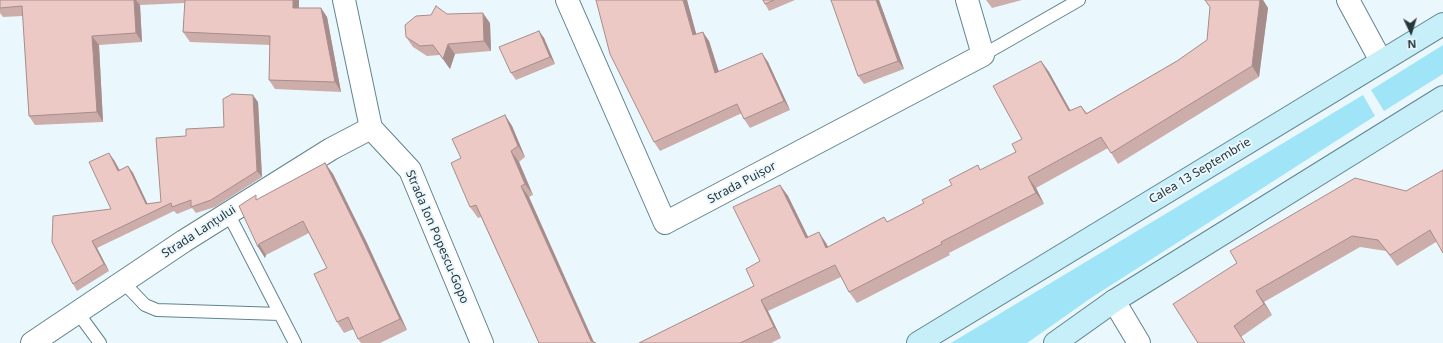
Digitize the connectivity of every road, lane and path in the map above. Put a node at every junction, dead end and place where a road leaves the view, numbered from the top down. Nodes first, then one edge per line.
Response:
1 (344, 0) edge
2 (567, 0) edge
3 (967, 0) edge
4 (1079, 0) edge
5 (1348, 0) edge
6 (1443, 24) edge
7 (983, 56) junction
8 (1381, 61) junction
9 (1443, 97) edge
10 (371, 128) junction
11 (228, 213) junction
12 (124, 282) junction
13 (1114, 302) junction
14 (78, 313) junction
15 (280, 314) junction
16 (958, 320) junction
17 (32, 343) edge
18 (100, 343) edge
19 (295, 343) edge
20 (482, 343) edge
21 (901, 343) edge
22 (918, 343) edge
23 (1055, 343) edge
24 (1138, 343) edge

1 - 10 street
2 - 7 street, Strada Puișor
3 - 7 street
4 - 7 lane
5 - 8 street
6 - 8 main road, Calea 13 Septembrie
8 - 16 main road, Calea 13 Septembrie
9 - 13 main road
10 - 11 street, Strada Lanțului
10 - 20 street, Strada Ion Popescu-Gopo
11 - 12 street, Strada Lanțului
11 - 15 lane
12 - 14 street, Strada Lanțului
12 - 15 lane
13 - 23 main road
13 - 24 street
14 - 17 street, Strada Lanțului
14 - 18 lane
15 - 19 lane
16 - 21 main road, Calea 13 Septembrie
16 - 22 main road, Calea 13 Septembrie

